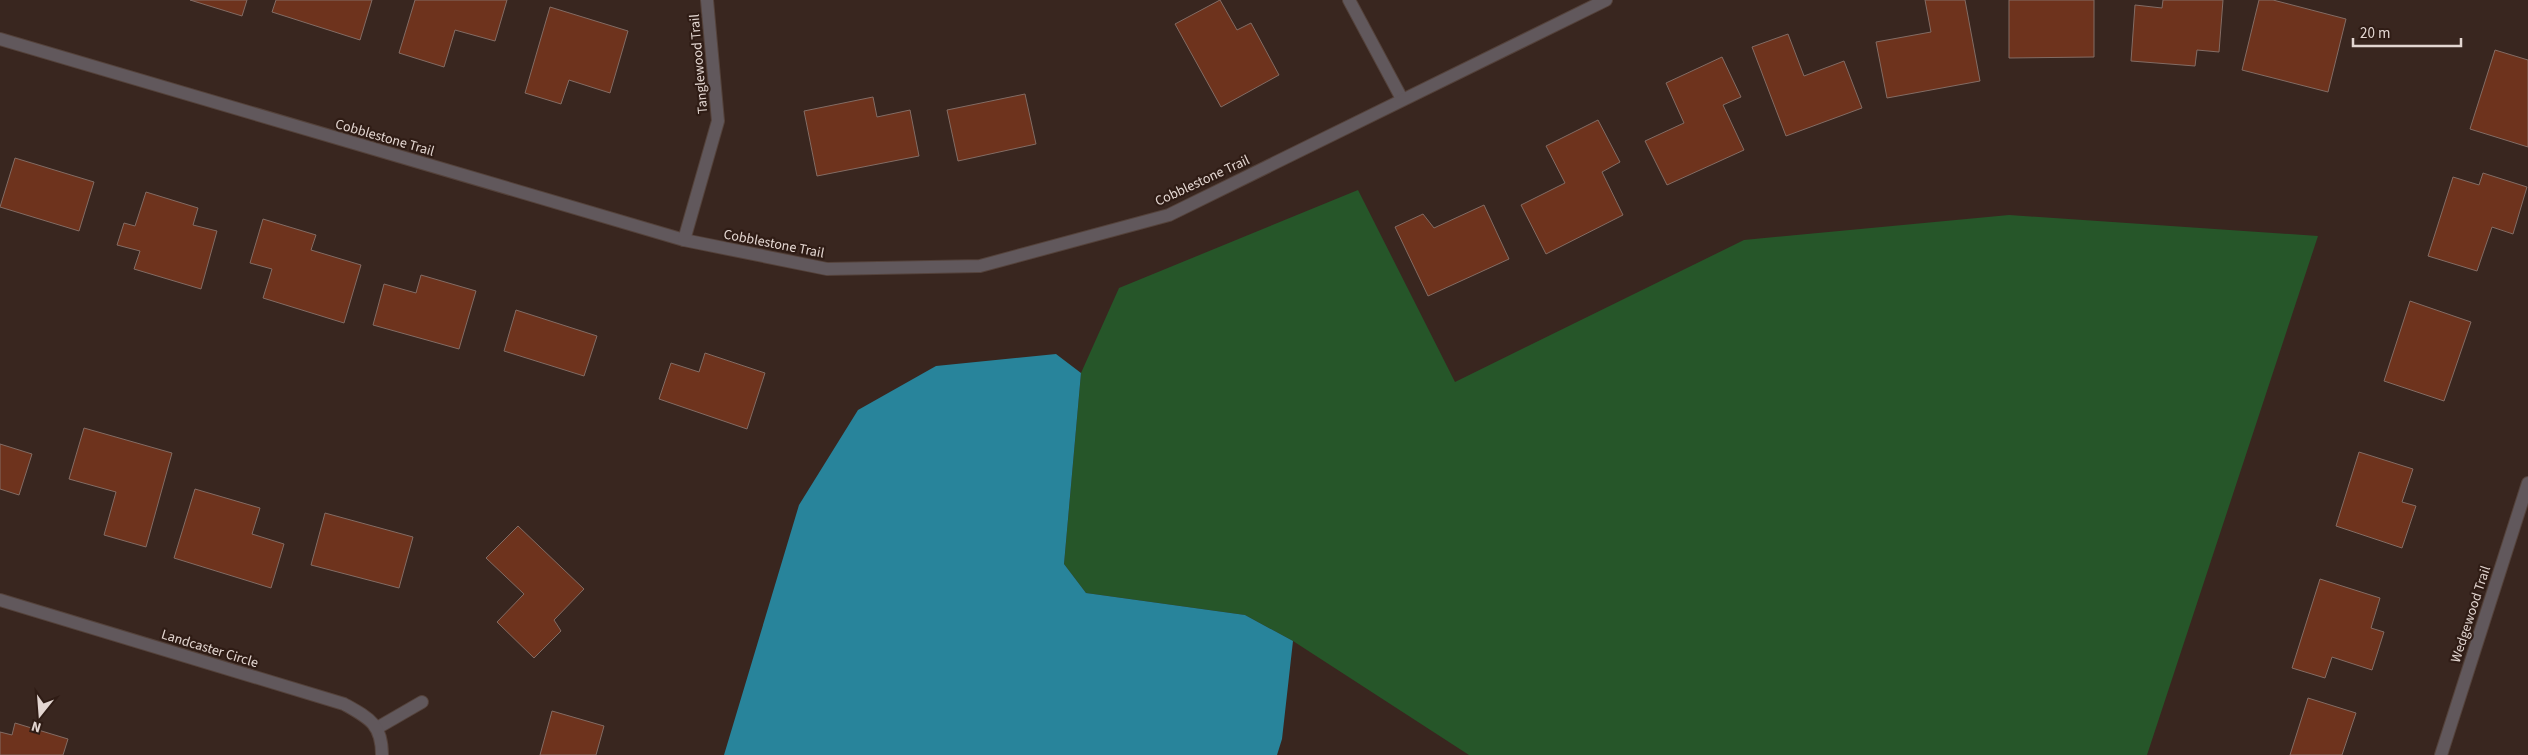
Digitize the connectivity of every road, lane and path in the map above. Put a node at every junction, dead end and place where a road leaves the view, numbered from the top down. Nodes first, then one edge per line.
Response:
1 (707, 0) edge
2 (1349, 0) edge
3 (1606, 0) edge
4 (0, 39) edge
5 (1402, 99) junction
6 (684, 240) junction
7 (2528, 483) edge
8 (0, 600) edge
9 (422, 702) dead end
10 (378, 728) junction
11 (382, 755) edge
12 (2441, 755) edge

1 - 6 street, Tanglewood Trail
2 - 5 street
3 - 5 street, Cobblestone Trail
4 - 6 street, Cobblestone Trail
5 - 6 street, Cobblestone Trail
7 - 12 street, Wedgewood Trail
8 - 10 street, Landcaster Circle
9 - 10 street
10 - 11 street

